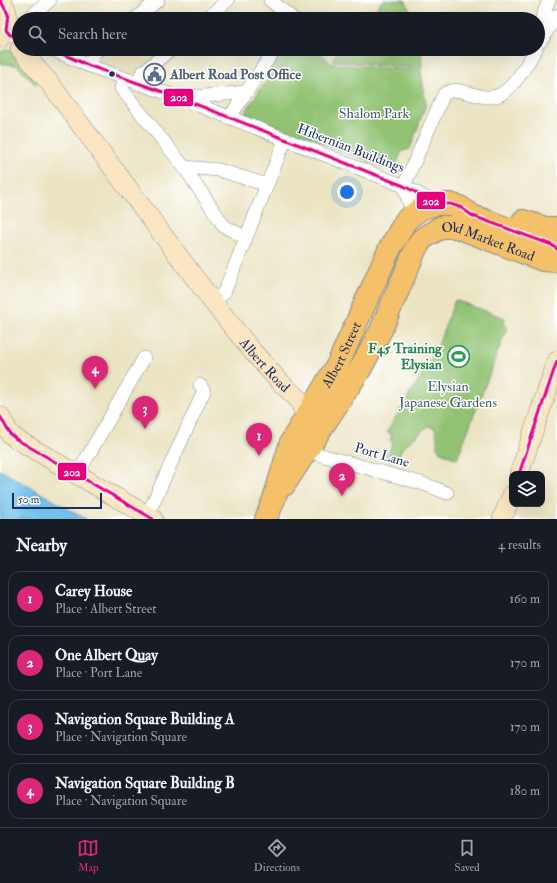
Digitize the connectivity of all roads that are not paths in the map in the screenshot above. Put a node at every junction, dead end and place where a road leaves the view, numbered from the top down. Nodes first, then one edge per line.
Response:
1 (0, 0) edge
2 (50, 0) edge
3 (158, 0) edge
4 (228, 0) edge
5 (270, 0) edge
6 (549, 0) edge
7 (36, 12) edge
8 (143, 12) edge
9 (214, 12) edge
10 (285, 12) edge
11 (545, 12) edge
12 (557, 15) edge
13 (545, 34) edge
14 (12, 39) edge
15 (27, 56) edge
16 (67, 56) edge
17 (93, 56) edge
18 (163, 56) edge
19 (271, 56) edge
20 (531, 56) edge
21 (90, 66) junction
22 (124, 79) junction
23 (137, 83) junction
24 (247, 92) junction
25 (180, 98) junction
26 (229, 118) junction
27 (285, 140) junction
28 (184, 167) junction
29 (267, 186) junction
30 (404, 186) junction
31 (437, 204) junction
32 (460, 207) junction
33 (414, 213) junction
34 (557, 228) edge
35 (246, 238) junction
36 (422, 239) joint
37 (557, 249) edge
38 (557, 261) edge
39 (212, 301) junction
40 (144, 358) dead end
41 (557, 361) edge
42 (200, 385) dead end
43 (1, 422) edge
44 (310, 434) junction
45 (520, 471) edge
46 (77, 475) junction
47 (447, 493) dead end
48 (274, 499) junction
49 (509, 502) edge
50 (149, 517) edge
51 (266, 519) edge
52 (502, 519) edge

1 - 14 street
2 - 7 street
3 - 8 street
4 - 9 street
5 - 10 street
6 - 11 street
12 - 13 street
15 - 39 street, Albert Road
16 - 21 street, Hibernian Buildings
17 - 21 street
18 - 23 street
19 - 24 street
20 - 30 street
21 - 22 street, Hibernian Buildings
22 - 23 street, Hibernian Buildings
22 - 28 street
23 - 25 street, Hibernian Buildings
24 - 25 street
24 - 26 street
25 - 26 street, Hibernian Buildings
26 - 27 street, Hibernian Buildings
27 - 29 street, Hibernian Buildings
27 - 30 street, Hibernian Buildings
28 - 29 street
28 - 35 street
29 - 35 street, Hibernian Buildings
30 - 31 street, Hibernian Buildings
30 - 33 street
31 - 32 highway, Old Market Road
31 - 33 highway, Old Market Road
32 - 34 highway, Old Market Road
32 - 37 highway, Old Market Road
33 - 44 highway, Albert Street
35 - 39 street, Hibernian Buildings
36 - 38 highway, Old Market Road
36 - 44 highway, Albert Street
39 - 44 street, Albert Road
40 - 46 street
41 - 45 street
42 - 50 street
43 - 46 street
44 - 47 street, Port Lane
44 - 48 highway, Albert Street
44 - 48 highway, Albert Street
46 - 50 street
48 - 51 highway, Albert Street
49 - 52 street

